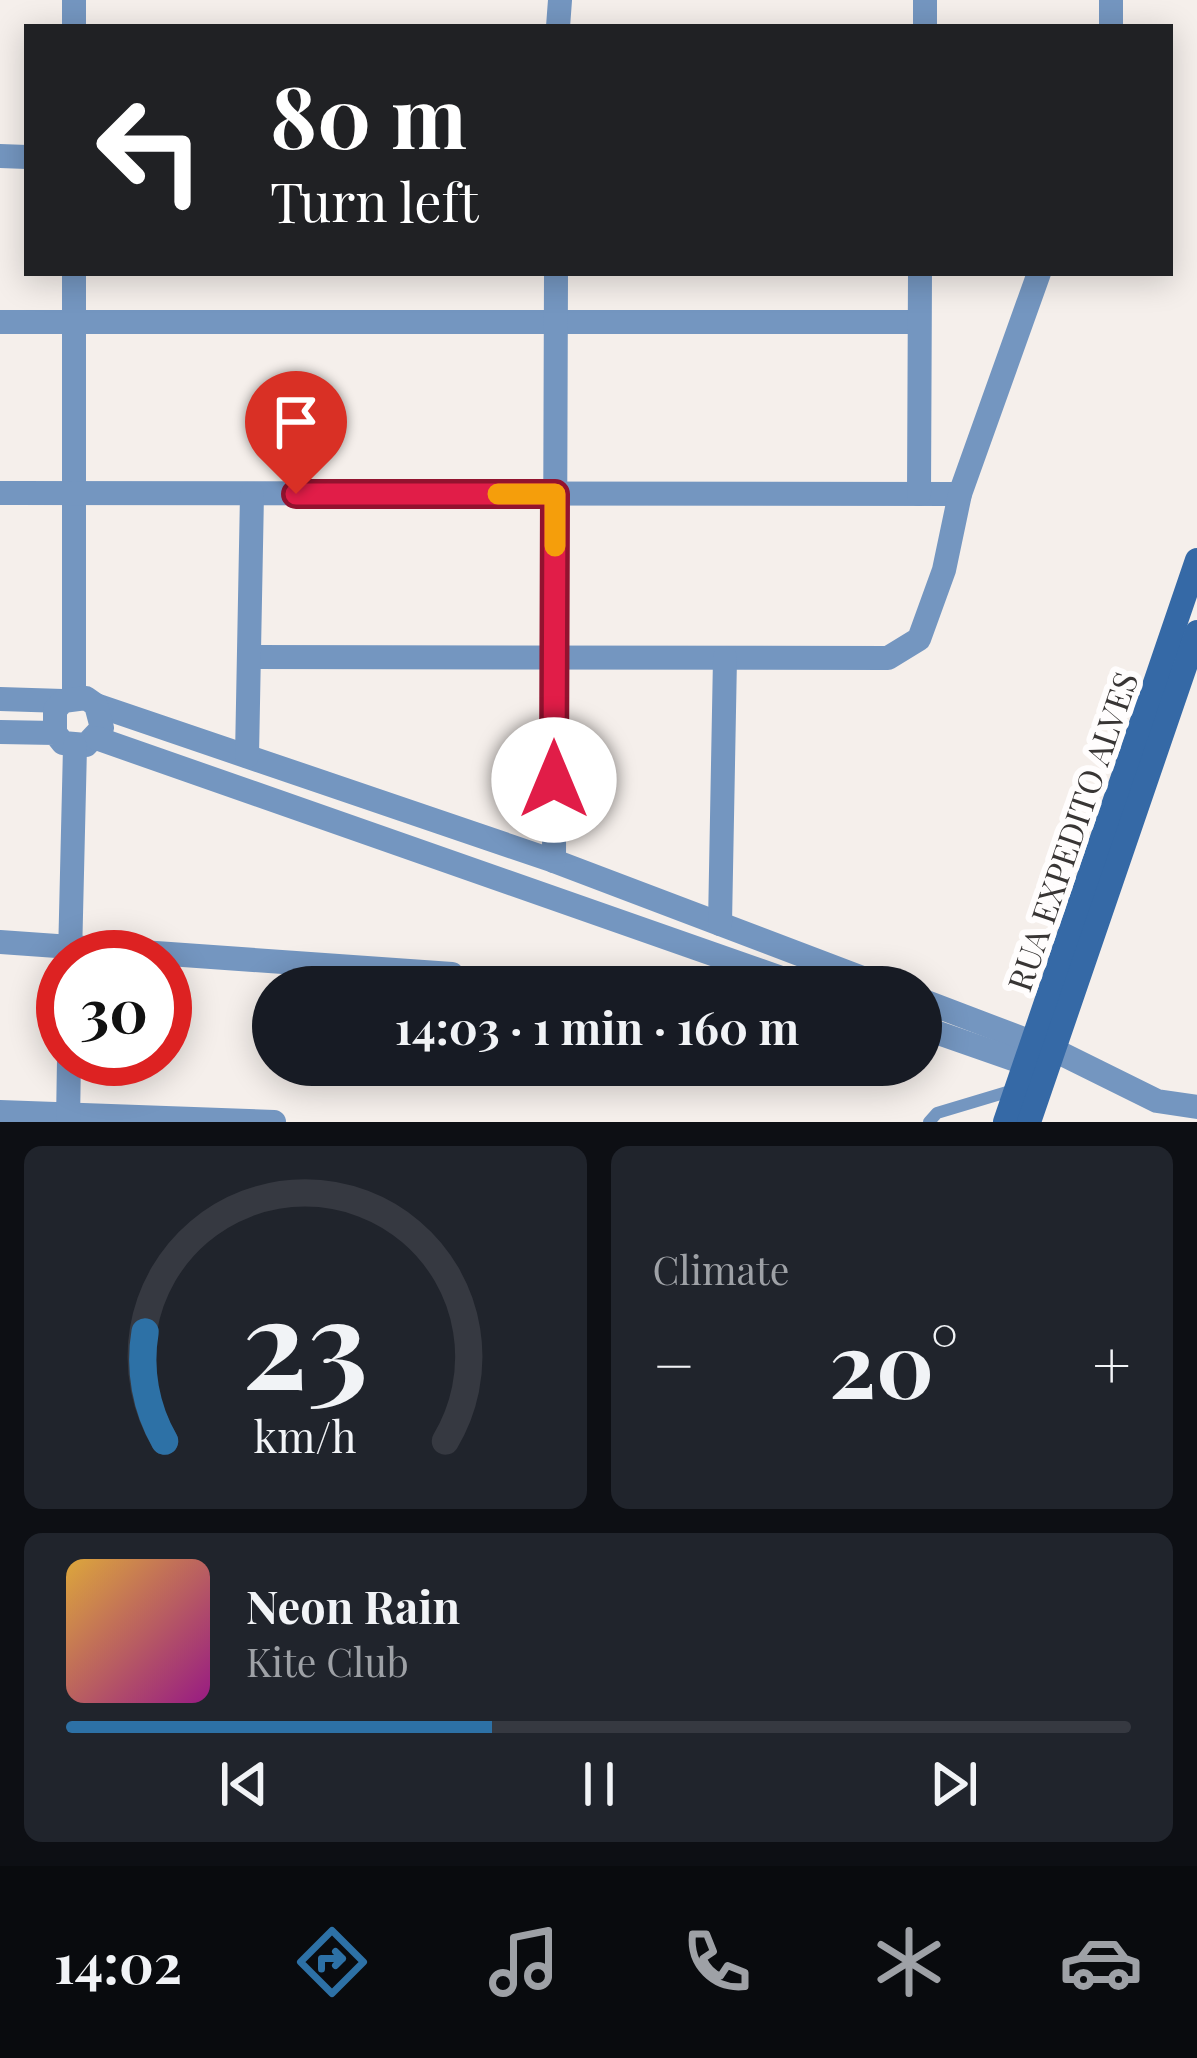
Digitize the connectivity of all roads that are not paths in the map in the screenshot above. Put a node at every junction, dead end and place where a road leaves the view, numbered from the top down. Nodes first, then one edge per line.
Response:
1 (74, 276) edge
2 (556, 276) edge
3 (920, 276) edge
4 (1038, 276) edge
5 (0, 322) edge
6 (74, 322) junction
7 (556, 322) junction
8 (919, 322) junction
9 (0, 493) edge
10 (252, 494) junction
11 (555, 494) junction
12 (920, 494) junction
13 (961, 494) junction
14 (74, 495) junction
15 (1197, 560) edge
16 (1197, 632) edge
17 (249, 657) junction
18 (554, 658) junction
19 (724, 658) junction
20 (0, 699) edge
21 (78, 701) junction
22 (0, 732) edge
23 (75, 740) junction
24 (248, 756) junction
25 (554, 861) junction
26 (720, 924) junction
27 (70, 930) edge
28 (0, 942) edge
29 (36, 947) edge
30 (192, 958) edge
31 (319, 966) edge
32 (745, 966) edge
33 (831, 966) edge
34 (942, 1009) edge
35 (942, 1032) edge
36 (1039, 1053) junction
37 (69, 1086) edge
38 (1018, 1089) junction
39 (1197, 1108) edge
40 (0, 1112) edge
41 (68, 1119) edge
42 (274, 1122) edge
43 (928, 1122) edge
44 (1005, 1122) edge
45 (1030, 1122) edge

1 - 6 street
2 - 7 street
3 - 8 street
4 - 13 street
5 - 6 street
6 - 7 street
6 - 14 street
7 - 8 street
7 - 11 street
8 - 12 street
9 - 14 street
10 - 11 street
10 - 14 street
10 - 17 street
11 - 12 street
11 - 18 street
12 - 13 street
13 - 19 street
14 - 21 street
15 - 36 main road, RUA EXPEDITO ALVES
16 - 36 main road, RUA EXPEDITO ALVES
17 - 18 street
17 - 24 street
18 - 19 street
18 - 25 street
19 - 26 street
20 - 21 street
21 - 23 street
21 - 23 street
21 - 24 street
22 - 23 street
23 - 27 street
23 - 32 street
24 - 25 street
25 - 26 street
26 - 33 street
28 - 29 street
30 - 31 street
34 - 36 street
35 - 36 street
36 - 38 main road, RUA EXPEDITO ALVES
36 - 39 street
36 - 45 main road, RUA EXPEDITO ALVES
37 - 41 street
38 - 43 lane
38 - 44 main road, RUA EXPEDITO ALVES
40 - 41 street
41 - 42 street

